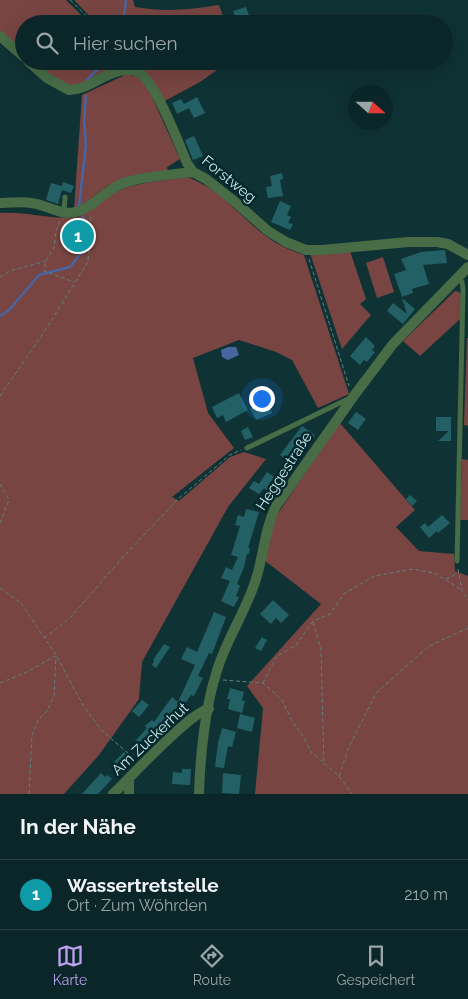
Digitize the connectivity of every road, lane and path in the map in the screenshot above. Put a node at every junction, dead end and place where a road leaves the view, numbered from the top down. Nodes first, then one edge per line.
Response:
1 (70, 0) edge
2 (86, 15) edge
3 (0, 36) edge
4 (15, 49) edge
5 (39, 70) edge
6 (193, 172) junction
7 (65, 198) dead end
8 (0, 203) edge
9 (91, 204) junction
10 (64, 212) junction
11 (306, 250) junction
12 (468, 255) edge
13 (46, 261) junction
14 (468, 268) edge
15 (0, 278) edge
16 (459, 278) junction
17 (75, 282) junction
18 (0, 396) edge
19 (353, 397) junction
20 (247, 448) joint
21 (0, 484) edge
22 (0, 523) edge
23 (457, 561) joint
24 (458, 571) junction
25 (445, 579) junction
26 (0, 588) edge
27 (462, 590) junction
28 (468, 600) edge
29 (313, 621) junction
30 (468, 628) edge
31 (44, 638) junction
32 (56, 655) junction
33 (215, 679) junction
34 (0, 682) edge
35 (263, 683) junction
36 (208, 709) junction
37 (324, 764) junction
38 (143, 766) junction
39 (338, 776) junction
40 (129, 779) junction
41 (29, 794) edge
42 (113, 794) edge
43 (129, 794) edge
44 (198, 794) edge
45 (352, 794) edge

1 - 2 path
3 - 4 street
5 - 6 street, Forstweg
6 - 9 street
6 - 11 street, Forstweg
7 - 10 lane
8 - 10 street
9 - 10 street
9 - 17 path
10 - 13 path
11 - 12 street, Forstweg
11 - 19 path
13 - 15 path
13 - 17 path
14 - 16 street, Heggestraße
16 - 19 street, Heggestraße
16 - 23 lane
17 - 18 path
19 - 20 lane
19 - 33 street, Heggestraße
20 - 31 path
21 - 22 path
23 - 24 path
24 - 25 path
24 - 27 path
25 - 27 path
25 - 29 path
26 - 31 path
27 - 28 path
29 - 35 path
29 - 37 path
30 - 39 path
31 - 32 path
32 - 34 path
32 - 38 path
32 - 41 path
33 - 35 path
33 - 36 street, Heggestraße
35 - 37 path
36 - 38 street, Am Zuckerhut
36 - 44 street, Heggestraße
37 - 39 path
38 - 40 street, Am Zuckerhut
39 - 45 path
40 - 42 street, Am Zuckerhut
40 - 43 street

